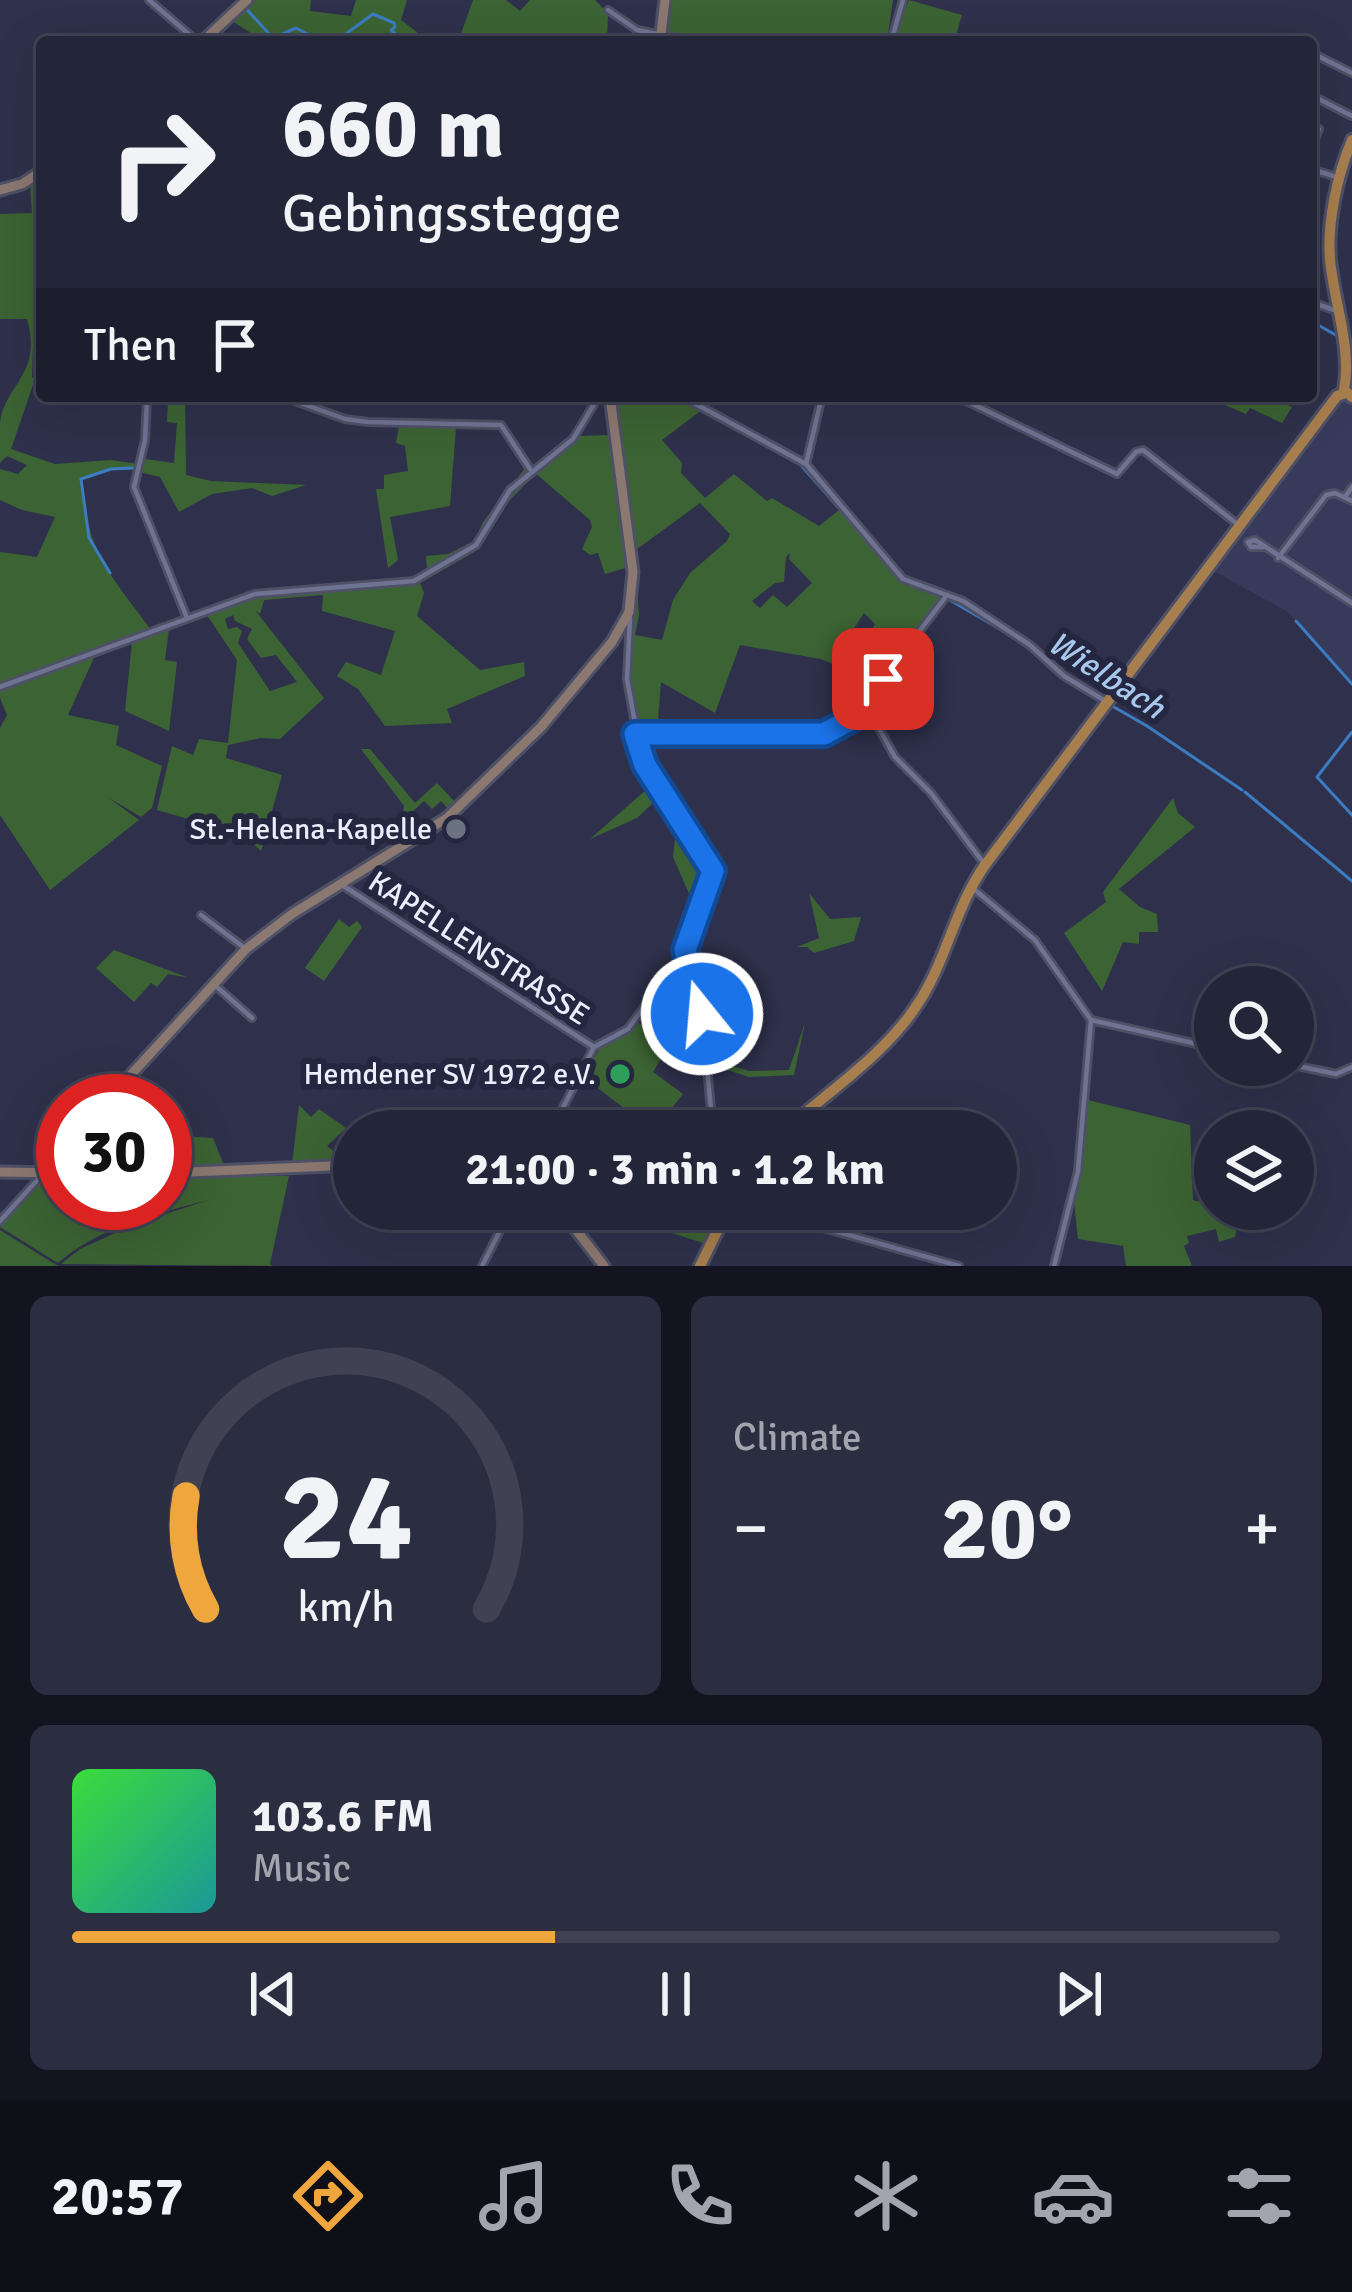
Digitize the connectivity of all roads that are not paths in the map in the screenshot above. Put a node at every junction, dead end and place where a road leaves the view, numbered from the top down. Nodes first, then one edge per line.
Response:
1 (149, 0) edge
2 (665, 0) edge
3 (903, 0) edge
4 (244, 3) edge
5 (608, 10) dead end
6 (637, 30) junction
7 (193, 36) edge
8 (207, 36) edge
9 (636, 36) edge
10 (654, 36) edge
11 (657, 36) edge
12 (893, 36) edge
13 (1317, 58) edge
14 (1352, 73) edge
15 (1317, 98) edge
16 (1352, 116) edge
17 (1319, 129) dead end
18 (1317, 134) edge
19 (1352, 140) edge
20 (1317, 171) edge
21 (36, 175) edge
22 (1340, 178) junction
23 (0, 190) edge
24 (1317, 303) edge
25 (1340, 309) junction
26 (1349, 390) edge
27 (147, 402) edge
28 (298, 402) edge
29 (595, 402) edge
30 (611, 402) edge
31 (692, 402) edge
32 (821, 402) edge
33 (968, 402) edge
34 (806, 464) junction
35 (530, 470) junction
36 (1352, 487) edge
37 (1349, 499) edge
38 (1240, 526) junction
39 (1263, 547) dead end
40 (1278, 558) junction
41 (947, 596) junction
42 (1352, 603) edge
43 (629, 612) junction
44 (188, 618) junction
45 (0, 687) edge
46 (1106, 704) junction
47 (878, 705) junction
48 (635, 734) junction
49 (985, 865) junction
50 (342, 885) junction
51 (970, 887) junction
52 (201, 915) dead end
53 (246, 949) junction
54 (685, 950) junction
55 (213, 983) junction
56 (252, 1018) dead end
57 (1091, 1020) junction
58 (1194, 1043) edge
59 (594, 1047) junction
60 (1352, 1066) edge
61 (1314, 1069) edge
62 (131, 1074) edge
63 (562, 1110) edge
64 (711, 1110) edge
65 (808, 1110) edge
66 (333, 1166) edge
67 (0, 1172) edge
68 (36, 1172) edge
69 (192, 1172) edge
70 (36, 1181) edge
71 (0, 1221) edge
72 (500, 1230) edge
73 (576, 1230) edge
74 (718, 1230) edge
75 (830, 1230) edge
76 (482, 1266) edge
77 (604, 1266) edge
78 (700, 1266) edge
79 (959, 1266) edge
80 (1054, 1266) edge

1 - 7 street
2 - 11 street
3 - 12 street
4 - 8 street
5 - 6 street
6 - 9 street
6 - 10 street
13 - 14 street
15 - 16 street
17 - 18 street
19 - 22 main road
20 - 22 street
21 - 23 street
22 - 25 main road
24 - 25 street
25 - 26 main road
26 - 38 main road
27 - 44 street
28 - 35 street
29 - 35 street
30 - 43 street
31 - 34 street
32 - 34 street
33 - 38 street
34 - 41 street
35 - 44 street
36 - 37 street
37 - 40 street
38 - 46 main road
39 - 40 street
40 - 42 street
41 - 46 street
41 - 47 street
43 - 48 street
43 - 50 street
44 - 45 street
46 - 49 main road
47 - 48 street
47 - 49 street
48 - 54 street
49 - 51 main road
50 - 53 street
50 - 59 street, KAPELLENSTRASSE
51 - 57 street
51 - 65 main road
52 - 53 street
53 - 55 street
54 - 59 street
54 - 64 street
55 - 56 street
55 - 62 street
57 - 58 street
57 - 80 street
59 - 63 street
60 - 61 street
66 - 69 street
67 - 68 street
70 - 71 street
72 - 76 street
73 - 77 street
74 - 78 main road
75 - 79 street

